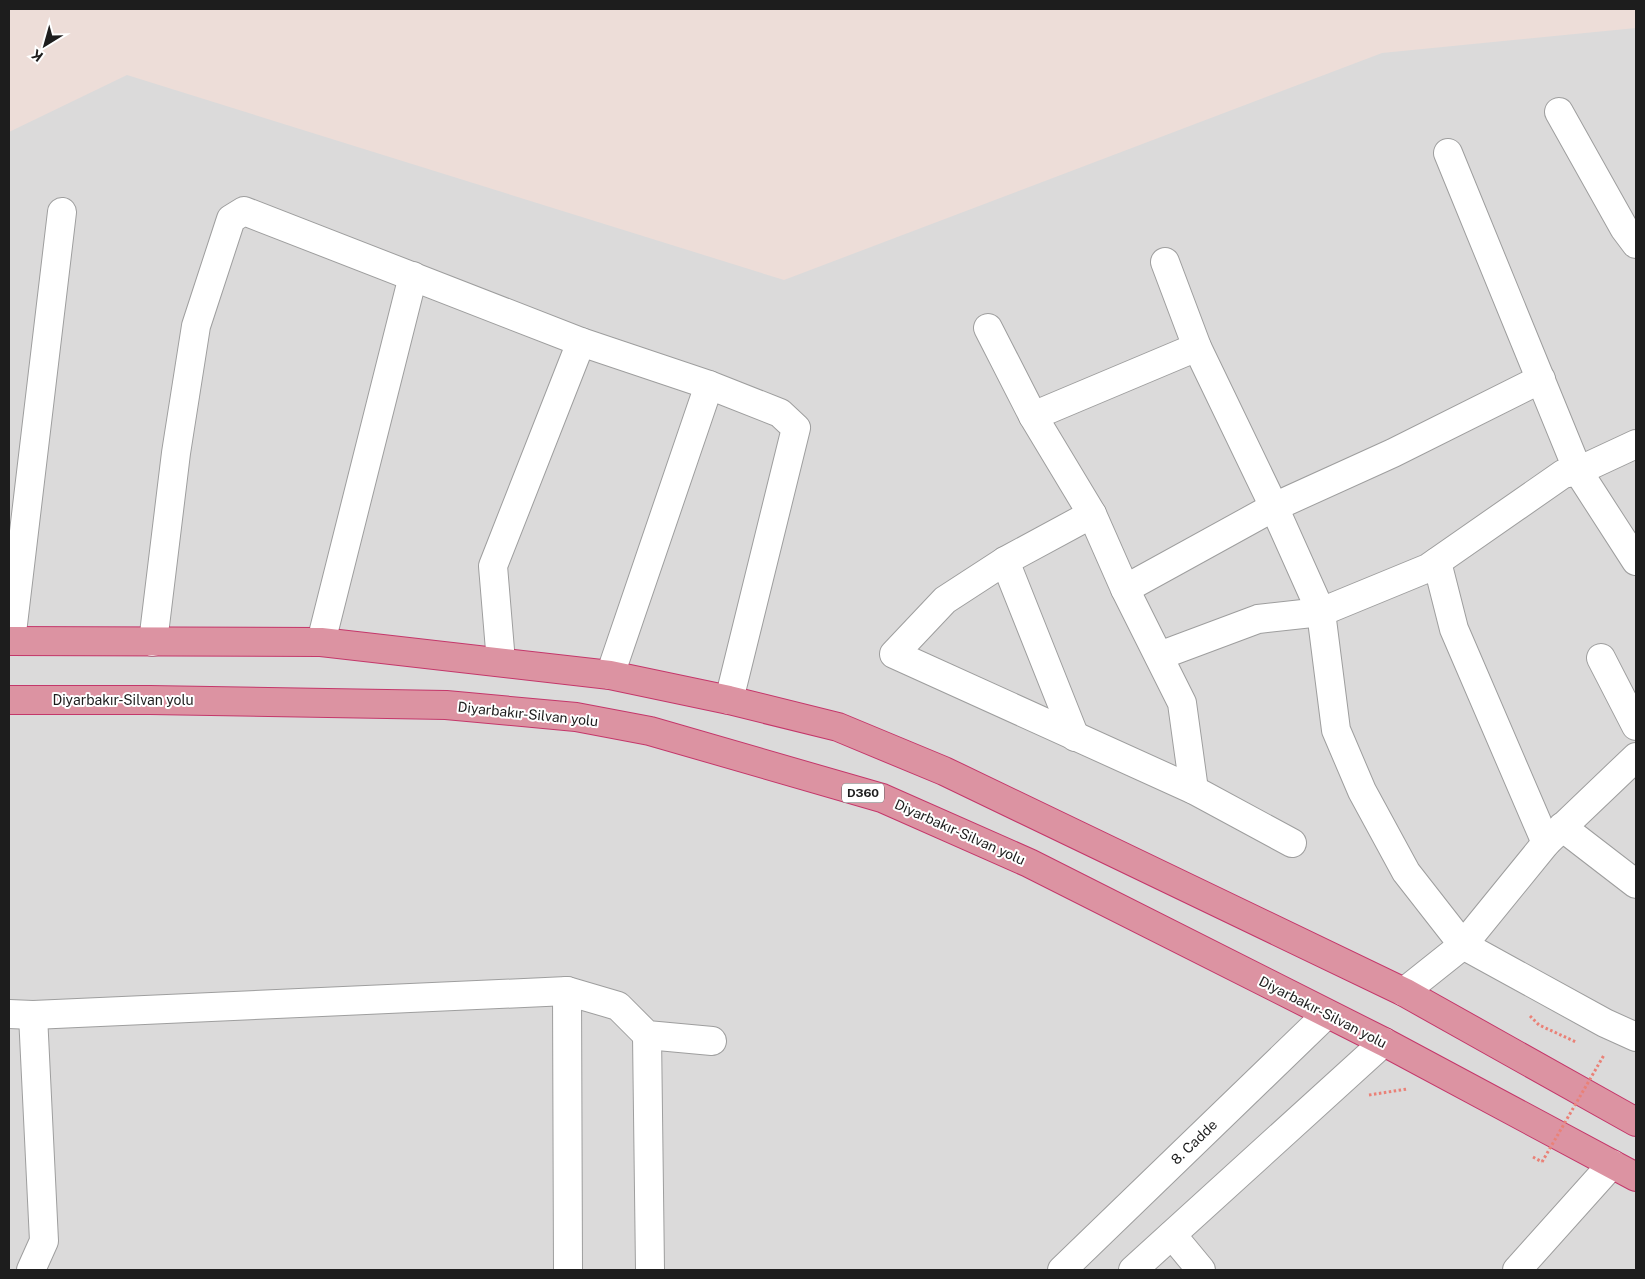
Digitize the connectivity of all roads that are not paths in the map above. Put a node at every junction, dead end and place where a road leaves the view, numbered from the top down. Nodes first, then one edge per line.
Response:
1 (1559, 112) dead end
2 (1448, 153) dead end
3 (62, 212) dead end
4 (1636, 244) edge
5 (1165, 262) dead end
6 (413, 276) junction
7 (988, 328) dead end
8 (581, 342) junction
9 (1197, 347) junction
10 (1541, 379) junction
11 (709, 385) junction
12 (1033, 416) junction
13 (1636, 444) edge
14 (1578, 471) junction
15 (1274, 507) junction
16 (1092, 514) junction
17 (1005, 561) junction
18 (1636, 561) edge
19 (1437, 562) junction
20 (1125, 590) junction
21 (1321, 612) junction
22 (10, 641) edge
23 (153, 642) junction
24 (322, 642) junction
25 (1159, 656) junction
26 (1601, 658) dead end
27 (501, 662) junction
28 (610, 675) junction
29 (9, 700) edge
30 (729, 700) junction
31 (1636, 726) edge
32 (1075, 737) junction
33 (1636, 757) edge
34 (1194, 790) junction
35 (1554, 835) junction
36 (1292, 843) dead end
37 (1636, 884) edge
38 (1463, 945) junction
39 (566, 991) junction
40 (1404, 992) junction
41 (1327, 1014) junction
42 (21, 1015) edge
43 (647, 1035) junction
44 (1636, 1037) edge
45 (712, 1041) dead end
46 (1384, 1042) junction
47 (1636, 1122) edge
48 (1612, 1164) junction
49 (1636, 1177) edge
50 (1172, 1235) junction
51 (31, 1270) edge
52 (568, 1270) edge
53 (650, 1270) edge
54 (1062, 1270) edge
55 (1132, 1270) edge
56 (1202, 1270) edge
57 (1517, 1270) edge

1 - 4 street
2 - 10 street
3 - 22 street
5 - 9 street
6 - 8 street
6 - 23 street
6 - 24 street
7 - 12 street
8 - 11 street
8 - 27 street
9 - 12 street
9 - 15 street
10 - 14 street
10 - 15 street
11 - 28 street
11 - 30 street
12 - 16 street
13 - 14 street
14 - 18 street
14 - 19 street
15 - 20 street
15 - 21 street
16 - 17 street
16 - 20 street
17 - 32 street
17 - 32 street
19 - 21 street
19 - 35 street
20 - 25 street
21 - 25 street
21 - 38 street
22 - 23 highway
23 - 24 highway
24 - 27 highway
25 - 34 street
26 - 31 street
27 - 28 highway
28 - 30 highway
29 - 41 highway, Diyarbakır-Silvan yolu / D360
30 - 40 highway
32 - 34 street
33 - 35 street
34 - 36 street
35 - 37 street
35 - 38 street
38 - 40 street
38 - 44 street
39 - 42 street
39 - 43 street
39 - 52 street
40 - 47 highway
41 - 46 highway, Diyarbakır-Silvan yolu / D360
41 - 54 street, 8. Cadde
42 - 51 street
43 - 45 street
43 - 53 street
46 - 48 highway, Diyarbakır-Silvan yolu / D360
46 - 50 street
48 - 49 highway, Diyarbakır-Silvan yolu / D360
48 - 57 street
50 - 55 street
50 - 56 street

